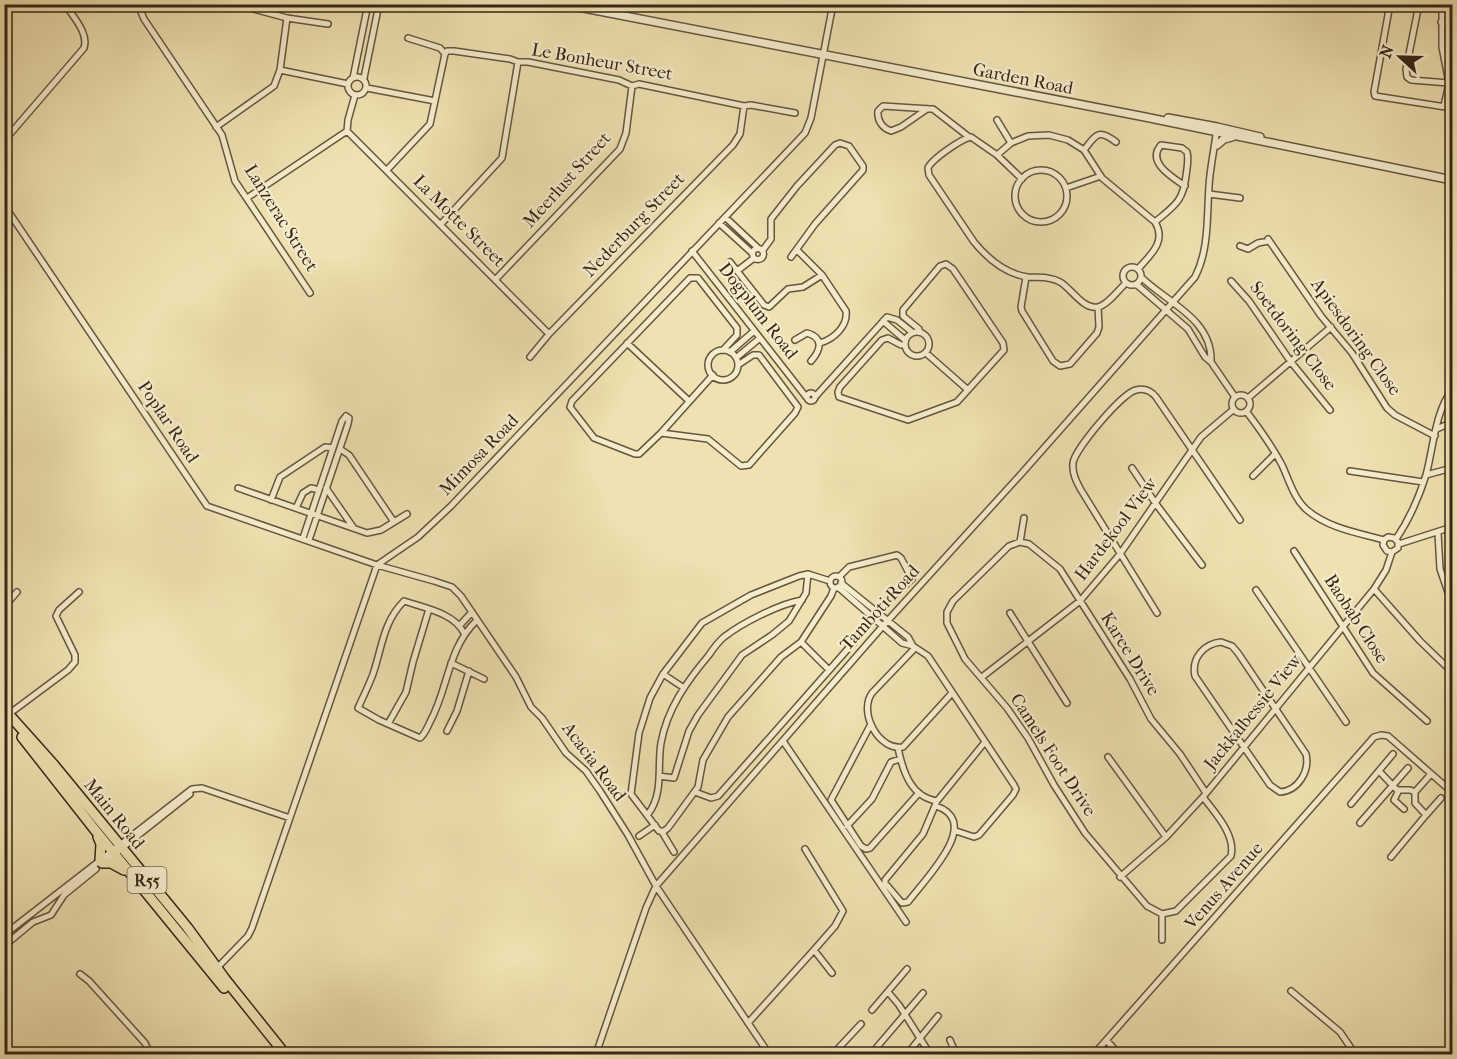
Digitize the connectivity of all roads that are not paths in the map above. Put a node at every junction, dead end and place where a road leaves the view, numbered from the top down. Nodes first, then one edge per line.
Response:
1 (65, 4) edge
2 (142, 4) edge
3 (235, 4) edge
4 (368, 4) edge
5 (379, 4) edge
6 (563, 4) edge
7 (833, 4) edge
8 (1390, 4) edge
9 (1419, 4) edge
10 (1432, 4) edge
11 (1442, 5) edge
12 (287, 18) junction
13 (1441, 22) junction
14 (328, 24) dead end
15 (1452, 26) edge
16 (408, 38) dead end
17 (360, 42) junction
18 (371, 44) junction
19 (444, 54) junction
20 (357, 56) junction
21 (822, 57) junction
22 (368, 58) junction
23 (518, 62) junction
24 (280, 70) junction
25 (353, 78) junction
26 (363, 78) junction
27 (1449, 83) junction
28 (348, 84) junction
29 (632, 86) junction
30 (367, 87) junction
31 (356, 95) junction
32 (435, 100) junction
33 (744, 106) junction
34 (1444, 106) junction
35 (1452, 108) edge
36 (927, 109) junction
37 (795, 113) dead end
38 (997, 120) dead end
39 (216, 126) junction
40 (1218, 130) junction
41 (347, 131) junction
42 (1234, 136) junction
43 (969, 137) junction
44 (4, 141) edge
45 (1116, 142) dead end
46 (1011, 143) junction
47 (1218, 145) junction
48 (1287, 146) junction
49 (1084, 150) junction
50 (997, 155) junction
51 (387, 170) junction
52 (1101, 176) junction
53 (1022, 179) junction
54 (1452, 180) edge
55 (1185, 186) junction
56 (1066, 188) junction
57 (1210, 196) junction
58 (247, 198) junction
59 (1240, 198) dead end
60 (4, 205) edge
61 (725, 217) junction
62 (1155, 222) junction
63 (719, 223) junction
64 (441, 224) junction
65 (1240, 246) dead end
66 (760, 249) junction
67 (797, 250) junction
68 (692, 251) junction
69 (753, 255) junction
70 (791, 257) dead end
71 (730, 262) dead end
72 (1138, 269) junction
73 (737, 271) junction
74 (822, 275) junction
75 (1026, 277) junction
76 (1141, 277) junction
77 (496, 279) junction
78 (1231, 281) dead end
79 (1126, 282) junction
80 (1136, 284) junction
81 (310, 293) dead end
82 (1173, 302) junction
83 (1098, 307) junction
84 (1166, 309) junction
85 (883, 321) junction
86 (1195, 321) junction
87 (1186, 327) junction
88 (1330, 327) junction
89 (754, 331) junction
90 (912, 332) junction
91 (920, 332) junction
92 (1203, 333) junction
93 (549, 334) junction
94 (760, 338) junction
95 (1195, 338) junction
96 (744, 340) junction
97 (795, 340) dead end
98 (627, 343) junction
99 (820, 343) junction
100 (905, 343) junction
101 (749, 347) junction
102 (727, 351) junction
103 (926, 353) junction
104 (530, 357) dead end
105 (736, 358) junction
106 (811, 361) dead end
107 (1211, 362) junction
108 (1292, 362) junction
109 (738, 365) junction
110 (713, 375) junction
111 (968, 390) junction
112 (1452, 390) edge
113 (1234, 397) junction
114 (1248, 398) junction
115 (689, 401) junction
116 (1234, 410) junction
117 (1330, 410) dead end
118 (1246, 411) junction
119 (1452, 422) edge
120 (1437, 429) junction
121 (661, 433) junction
122 (1435, 436) junction
123 (336, 448) junction
124 (1191, 450) junction
125 (1275, 454) junction
126 (1132, 468) dead end
127 (1452, 468) edge
128 (1350, 471) dead end
129 (1426, 475) junction
130 (1253, 476) dead end
131 (1423, 482) junction
132 (238, 488) dead end
133 (326, 489) junction
134 (319, 490) junction
135 (271, 500) junction
136 (1156, 504) junction
137 (296, 508) junction
138 (407, 514) dead end
139 (314, 515) junction
140 (1024, 518) dead end
141 (1240, 520) dead end
142 (394, 522) junction
143 (1452, 527) edge
144 (354, 529) junction
145 (1438, 533) junction
146 (306, 539) junction
147 (1384, 540) junction
148 (1397, 541) junction
149 (1020, 542) junction
150 (1294, 551) dead end
151 (1392, 552) junction
152 (1120, 554) junction
153 (377, 564) junction
154 (1202, 565) dead end
155 (808, 574) junction
156 (830, 581) junction
157 (838, 584) junction
158 (1374, 589) junction
159 (1256, 590) dead end
160 (16, 592) dead end
161 (79, 592) dead end
162 (891, 598) dead end
163 (802, 600) junction
164 (1080, 601) junction
165 (1452, 603) edge
166 (4, 607) edge
167 (429, 609) junction
168 (472, 612) junction
169 (1010, 613) dead end
170 (1157, 613) dead end
171 (477, 620) junction
172 (888, 621) junction
173 (460, 625) junction
174 (1342, 626) junction
175 (882, 627) junction
176 (464, 633) junction
177 (801, 642) junction
178 (854, 642) dead end
179 (1028, 642) junction
180 (914, 647) junction
181 (451, 663) junction
182 (1309, 667) junction
183 (829, 670) junction
184 (468, 672) junction
185 (1452, 672) edge
186 (663, 674) junction
187 (982, 677) junction
188 (484, 679) dead end
189 (684, 688) junction
190 (952, 693) junction
191 (1067, 703) dead end
192 (1274, 709) junction
193 (6, 713) edge
194 (1427, 721) dead end
195 (1346, 722) dead end
196 (388, 724) junction
197 (871, 724) junction
198 (447, 731) dead end
199 (783, 741) junction
200 (985, 742) junction
201 (1244, 746) junction
202 (898, 748) junction
203 (1393, 754) dead end
204 (1108, 757) dead end
205 (900, 759) junction
206 (1408, 768) dead end
207 (1379, 771) junction
208 (1431, 774) junction
209 (659, 776) junction
210 (1394, 786) junction
211 (1399, 790) junction
212 (695, 792) junction
213 (1414, 792) junction
214 (1452, 792) edge
215 (918, 795) junction
216 (1204, 795) junction
217 (1440, 798) dead end
218 (936, 803) junction
219 (1351, 804) dead end
220 (1404, 809) dead end
221 (648, 814) junction
222 (1426, 815) junction
223 (290, 818) junction
224 (1360, 823) dead end
225 (655, 825) junction
226 (847, 826) junction
227 (95, 830) junction
228 (956, 831) junction
229 (662, 832) junction
230 (639, 837) dead end
231 (1166, 837) junction
232 (117, 849) junction
233 (805, 849) dead end
234 (674, 852) dead end
235 (1391, 857) dead end
236 (101, 862) junction
237 (1120, 877) junction
238 (136, 879) junction
239 (656, 886) junction
240 (35, 911) junction
241 (1161, 914) junction
242 (41, 919) junction
243 (906, 922) dead end
244 (4, 935) edge
245 (1162, 940) dead end
246 (5, 944) edge
247 (814, 950) junction
248 (217, 968) junction
249 (907, 969) dead end
250 (832, 973) dead end
251 (80, 974) dead end
252 (1291, 991) dead end
253 (888, 992) junction
254 (923, 993) dead end
255 (872, 1010) dead end
256 (905, 1016) junction
257 (938, 1016) dead end
258 (748, 1023) junction
259 (861, 1024) dead end
260 (920, 1038) junction
261 (950, 1040) dead end
262 (1107, 1041) junction
263 (1452, 1044) edge
264 (836, 1053) edge
265 (150, 1054) edge
266 (279, 1054) edge
267 (285, 1054) edge
268 (596, 1054) edge
269 (769, 1054) edge
270 (871, 1054) edge
271 (906, 1054) edge
272 (930, 1054) edge
273 (956, 1054) edge
274 (1094, 1054) edge
275 (1119, 1054) edge
276 (1355, 1054) edge
277 (1444, 1054) edge

1 - 44 street
2 - 39 street, Lanzerac Street
3 - 12 street
4 - 17 street
5 - 18 street
6 - 21 street, Garden Road
7 - 21 street, Mimosa Road
8 - 34 street
9 - 27 street
10 - 11 street
11 - 13 street
12 - 14 street
12 - 24 street
13 - 15 street
13 - 27 street
16 - 19 street, Le Bonheur Street
17 - 18 street
17 - 20 street
18 - 22 street
19 - 23 street, Le Bonheur Street
19 - 32 street
20 - 22 street
20 - 25 street
21 - 40 street, Garden Road
21 - 61 street, Mimosa Road
22 - 26 street
23 - 29 street, Le Bonheur Street
23 - 64 street
24 - 28 street
24 - 39 street
25 - 26 street
25 - 28 street
26 - 30 street
27 - 34 street
28 - 31 street
29 - 33 street, Le Bonheur Street
29 - 77 street, Meerlust Street
30 - 31 street
30 - 32 street
31 - 41 street
32 - 51 street
33 - 37 street, Le Bonheur Street
33 - 93 street, Nederburg Street
34 - 35 street
36 - 36 street
36 - 43 street
38 - 46 street
39 - 58 street, Lanzerac Street
40 - 42 street, Garden Road
40 - 47 street, Tamboti Road
40 - 48 street, Garden Road
40 - 57 street, Tamboti Road
41 - 51 street, La Motte Street
41 - 58 street
42 - 47 street
42 - 48 street, Garden Road
43 - 50 street
43 - 75 street
45 - 49 street
46 - 49 street
46 - 50 street
47 - 57 street, Tamboti Road
48 - 54 street, Garden Road
49 - 52 street
50 - 53 street
51 - 64 street, La Motte Street
52 - 56 street
52 - 62 street
53 - 56 street
53 - 56 street
55 - 55 street
55 - 62 street
57 - 59 street
57 - 82 street, Tamboti Road
58 - 81 street, Lanzerac Street
60 - 146 street, Poplar Road
61 - 63 street, Mimosa Road
61 - 66 street
62 - 72 street
63 - 68 street, Mimosa Road
63 - 69 street
64 - 77 street, La Motte Street
65 - 88 street, Apiesdoring Close
66 - 67 street
66 - 69 street
66 - 69 street
67 - 70 street
67 - 74 street
68 - 89 street, Dogplum Road
68 - 153 street, Mimosa Road
69 - 73 street
71 - 73 street
72 - 76 street
72 - 79 street
73 - 74 street
74 - 99 street
75 - 83 street
75 - 83 street
76 - 80 street
76 - 82 street
77 - 93 street, La Motte Street
78 - 108 street, Soetdoring Close
79 - 80 street
79 - 83 street
80 - 84 street
82 - 84 street, Tamboti Road
82 - 86 street
84 - 87 street
84 - 172 street, Tamboti Road
85 - 90 street
85 - 94 street, Dogplum Road
85 - 100 street
86 - 87 street
86 - 92 street
87 - 95 street
88 - 108 street
88 - 122 street, Apiesdoring Close
89 - 94 street, Dogplum Road
89 - 96 street
90 - 91 street
90 - 100 street
91 - 103 street
91 - 111 street
92 - 95 street
92 - 107 street
93 - 104 street, Nederburg Street
94 - 101 street
95 - 107 street
96 - 101 street
96 - 102 street
97 - 99 street
98 - 102 street
98 - 115 street
98 - 121 street
99 - 106 street
100 - 103 street
100 - 111 street
101 - 105 street
102 - 105 street
102 - 110 street
103 - 111 street
105 - 109 street
107 - 113 street
108 - 114 street
108 - 117 street, Soetdoring Close
109 - 110 street
109 - 121 street
110 - 115 street
112 - 120 street
113 - 114 street
113 - 116 street
114 - 118 street
115 - 121 street
116 - 118 street
116 - 124 street, Hardekool View
118 - 125 street
119 - 120 street
120 - 122 street
122 - 129 street
123 - 123 street
123 - 133 street
123 - 134 street
123 - 135 street
123 - 142 street
124 - 136 street, Hardekool View
124 - 141 street
124 - 152 street
125 - 130 street
125 - 147 street
126 - 136 street
127 - 129 street
128 - 131 street
129 - 131 street
131 - 148 street
132 - 135 street
133 - 139 street
133 - 144 street
134 - 137 street
134 - 139 street
135 - 137 street
136 - 152 street, Hardekool View
136 - 154 street
137 - 139 street
138 - 142 street
139 - 144 street
139 - 146 street
140 - 149 street
142 - 144 street
143 - 145 street
145 - 148 street
145 - 165 street
146 - 153 street, Poplar Road
147 - 148 street
147 - 151 street
148 - 151 street
149 - 164 street, Karee Drive
149 - 187 street, Camels Foot Drive
150 - 174 street, Baobab Close
151 - 158 street, Jackkalbessie View
152 - 164 street, Hardekool View
152 - 170 street
153 - 168 street, Acacia Road
153 - 223 street
155 - 156 street
155 - 163 street
155 - 186 street
156 - 157 street
156 - 157 street
157 - 162 street
157 - 172 street
157 - 175 street
157 - 177 street
158 - 174 street, Jackkalbessie View
158 - 185 street
159 - 182 street
160 - 166 street
161 - 193 street
163 - 189 street
163 - 209 street
164 - 179 street, Hardekool View
164 - 216 street, Karee Drive
167 - 173 street
167 - 196 street
167 - 196 street
168 - 171 street, Acacia Road
168 - 173 street
169 - 179 street
171 - 176 street
171 - 239 street, Acacia Road
172 - 175 street, Tamboti Road
172 - 180 street
173 - 176 street
174 - 182 street, Jackkalbessie View
174 - 194 street, Baobab Close
175 - 180 street
175 - 199 street, Tamboti Road
176 - 181 street
177 - 183 street
177 - 212 street
178 - 183 street
179 - 187 street, Hardekool View
179 - 191 street
180 - 190 street
180 - 197 street
181 - 184 street
181 - 196 street
182 - 192 street, Jackkalbessie View
182 - 195 street
183 - 212 street
184 - 188 street
184 - 198 street
186 - 189 street
186 - 221 street
187 - 237 street, Camels Foot Drive
189 - 209 street
190 - 200 street
190 - 202 street
192 - 201 street, Jackkalbessie View
192 - 201 street
192 - 201 street
193 - 227 main road, Main Road / R55
193 - 232 main road, Main Road / R55
197 - 202 street
197 - 226 street
199 - 239 street, Tamboti Road
199 - 243 street
200 - 218 street
200 - 228 street
201 - 216 street, Jackkalbessie View
202 - 205 street
203 - 207 street
204 - 231 street
205 - 215 street
205 - 226 street
206 - 210 street
207 - 210 street
207 - 219 street
208 - 213 street
208 - 214 street
208 - 262 street, Venus Avenue
209 - 221 street
210 - 211 street
210 - 224 street
211 - 213 street
211 - 220 street
212 - 229 street
213 - 222 street
215 - 218 street
215 - 226 street
216 - 231 street, Jackkalbessie View
216 - 241 street, Karee Drive
217 - 222 street
218 - 228 street
218 - 228 street
221 - 225 street
222 - 235 street
223 - 232 street
223 - 248 street
225 - 229 street
225 - 230 street
227 - 232 main road, Main Road / R55
227 - 236 main road
229 - 234 street
231 - 237 street, Jackkalbessie View
232 - 236 street
232 - 238 main road, Main Road / R55
232 - 248 main road, Main Road / R55
233 - 247 street
236 - 238 main road
236 - 240 street
236 - 242 street
237 - 241 street, Camels Foot Drive
238 - 266 main road, Main Road / R55
239 - 258 street, Acacia Road
239 - 268 street, Tamboti Road
240 - 242 street
240 - 244 street
241 - 245 street
242 - 246 street
247 - 250 street
247 - 258 street
248 - 267 main road, Main Road / R55
249 - 253 street
251 - 265 street
252 - 276 street
253 - 255 street
253 - 256 street
254 - 256 street
256 - 260 street
256 - 270 street
257 - 260 street
258 - 269 street, Acacia Road
259 - 264 street
260 - 271 street
260 - 272 street
261 - 273 street
262 - 274 street, Venus Avenue
262 - 275 street
263 - 277 street

